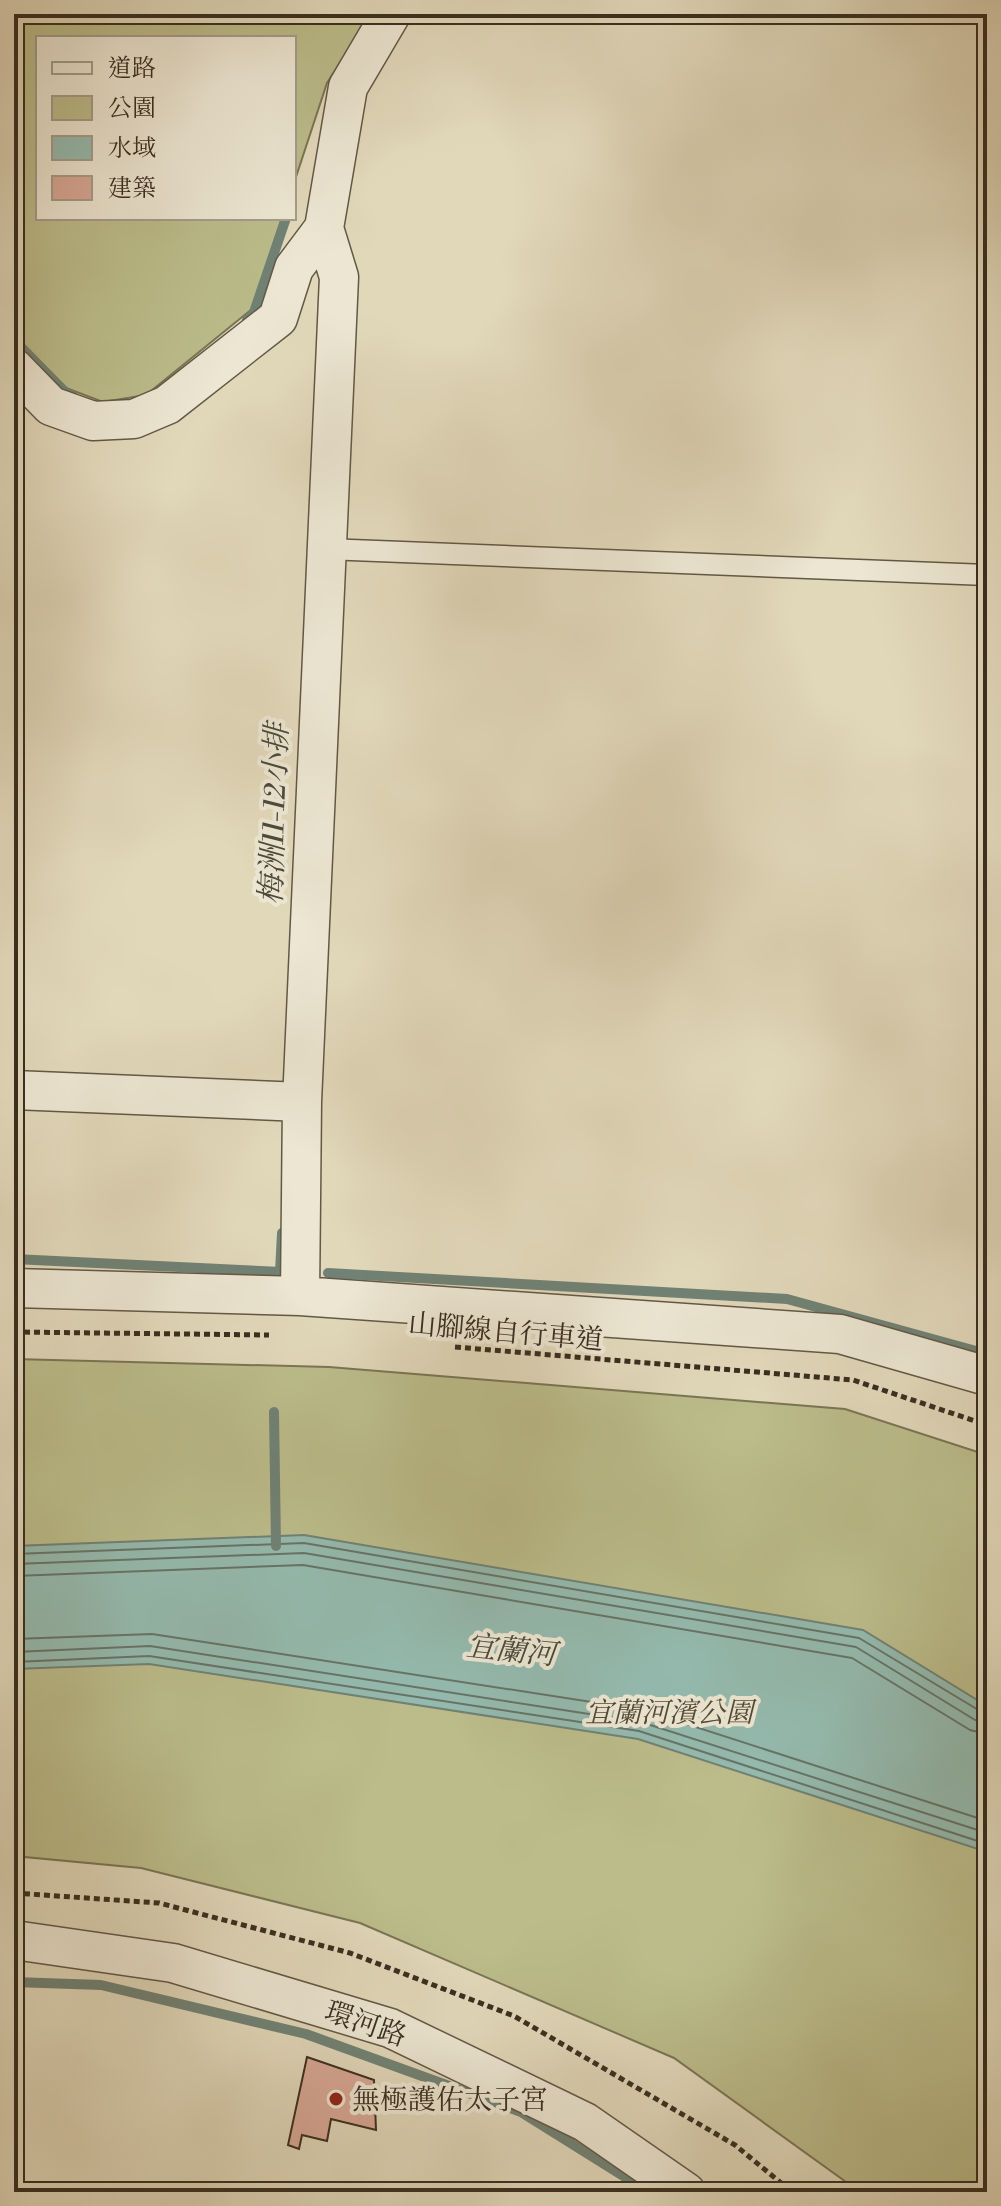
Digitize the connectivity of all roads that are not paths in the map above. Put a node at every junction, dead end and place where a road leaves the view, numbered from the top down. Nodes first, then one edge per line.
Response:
1 (391, 14) edge
2 (324, 228) junction
3 (14, 368) edge
4 (326, 549) junction
5 (987, 575) edge
6 (14, 1090) edge
7 (302, 1102) junction
8 (14, 1288) edge
9 (300, 1296) junction
10 (987, 1376) edge
11 (14, 1940) edge
12 (686, 2192) edge

1 - 2 street
2 - 3 street
2 - 4 street
4 - 5 lane
4 - 7 street
6 - 7 street
7 - 9 street
8 - 9 street
9 - 10 street
11 - 12 street, 環河路

